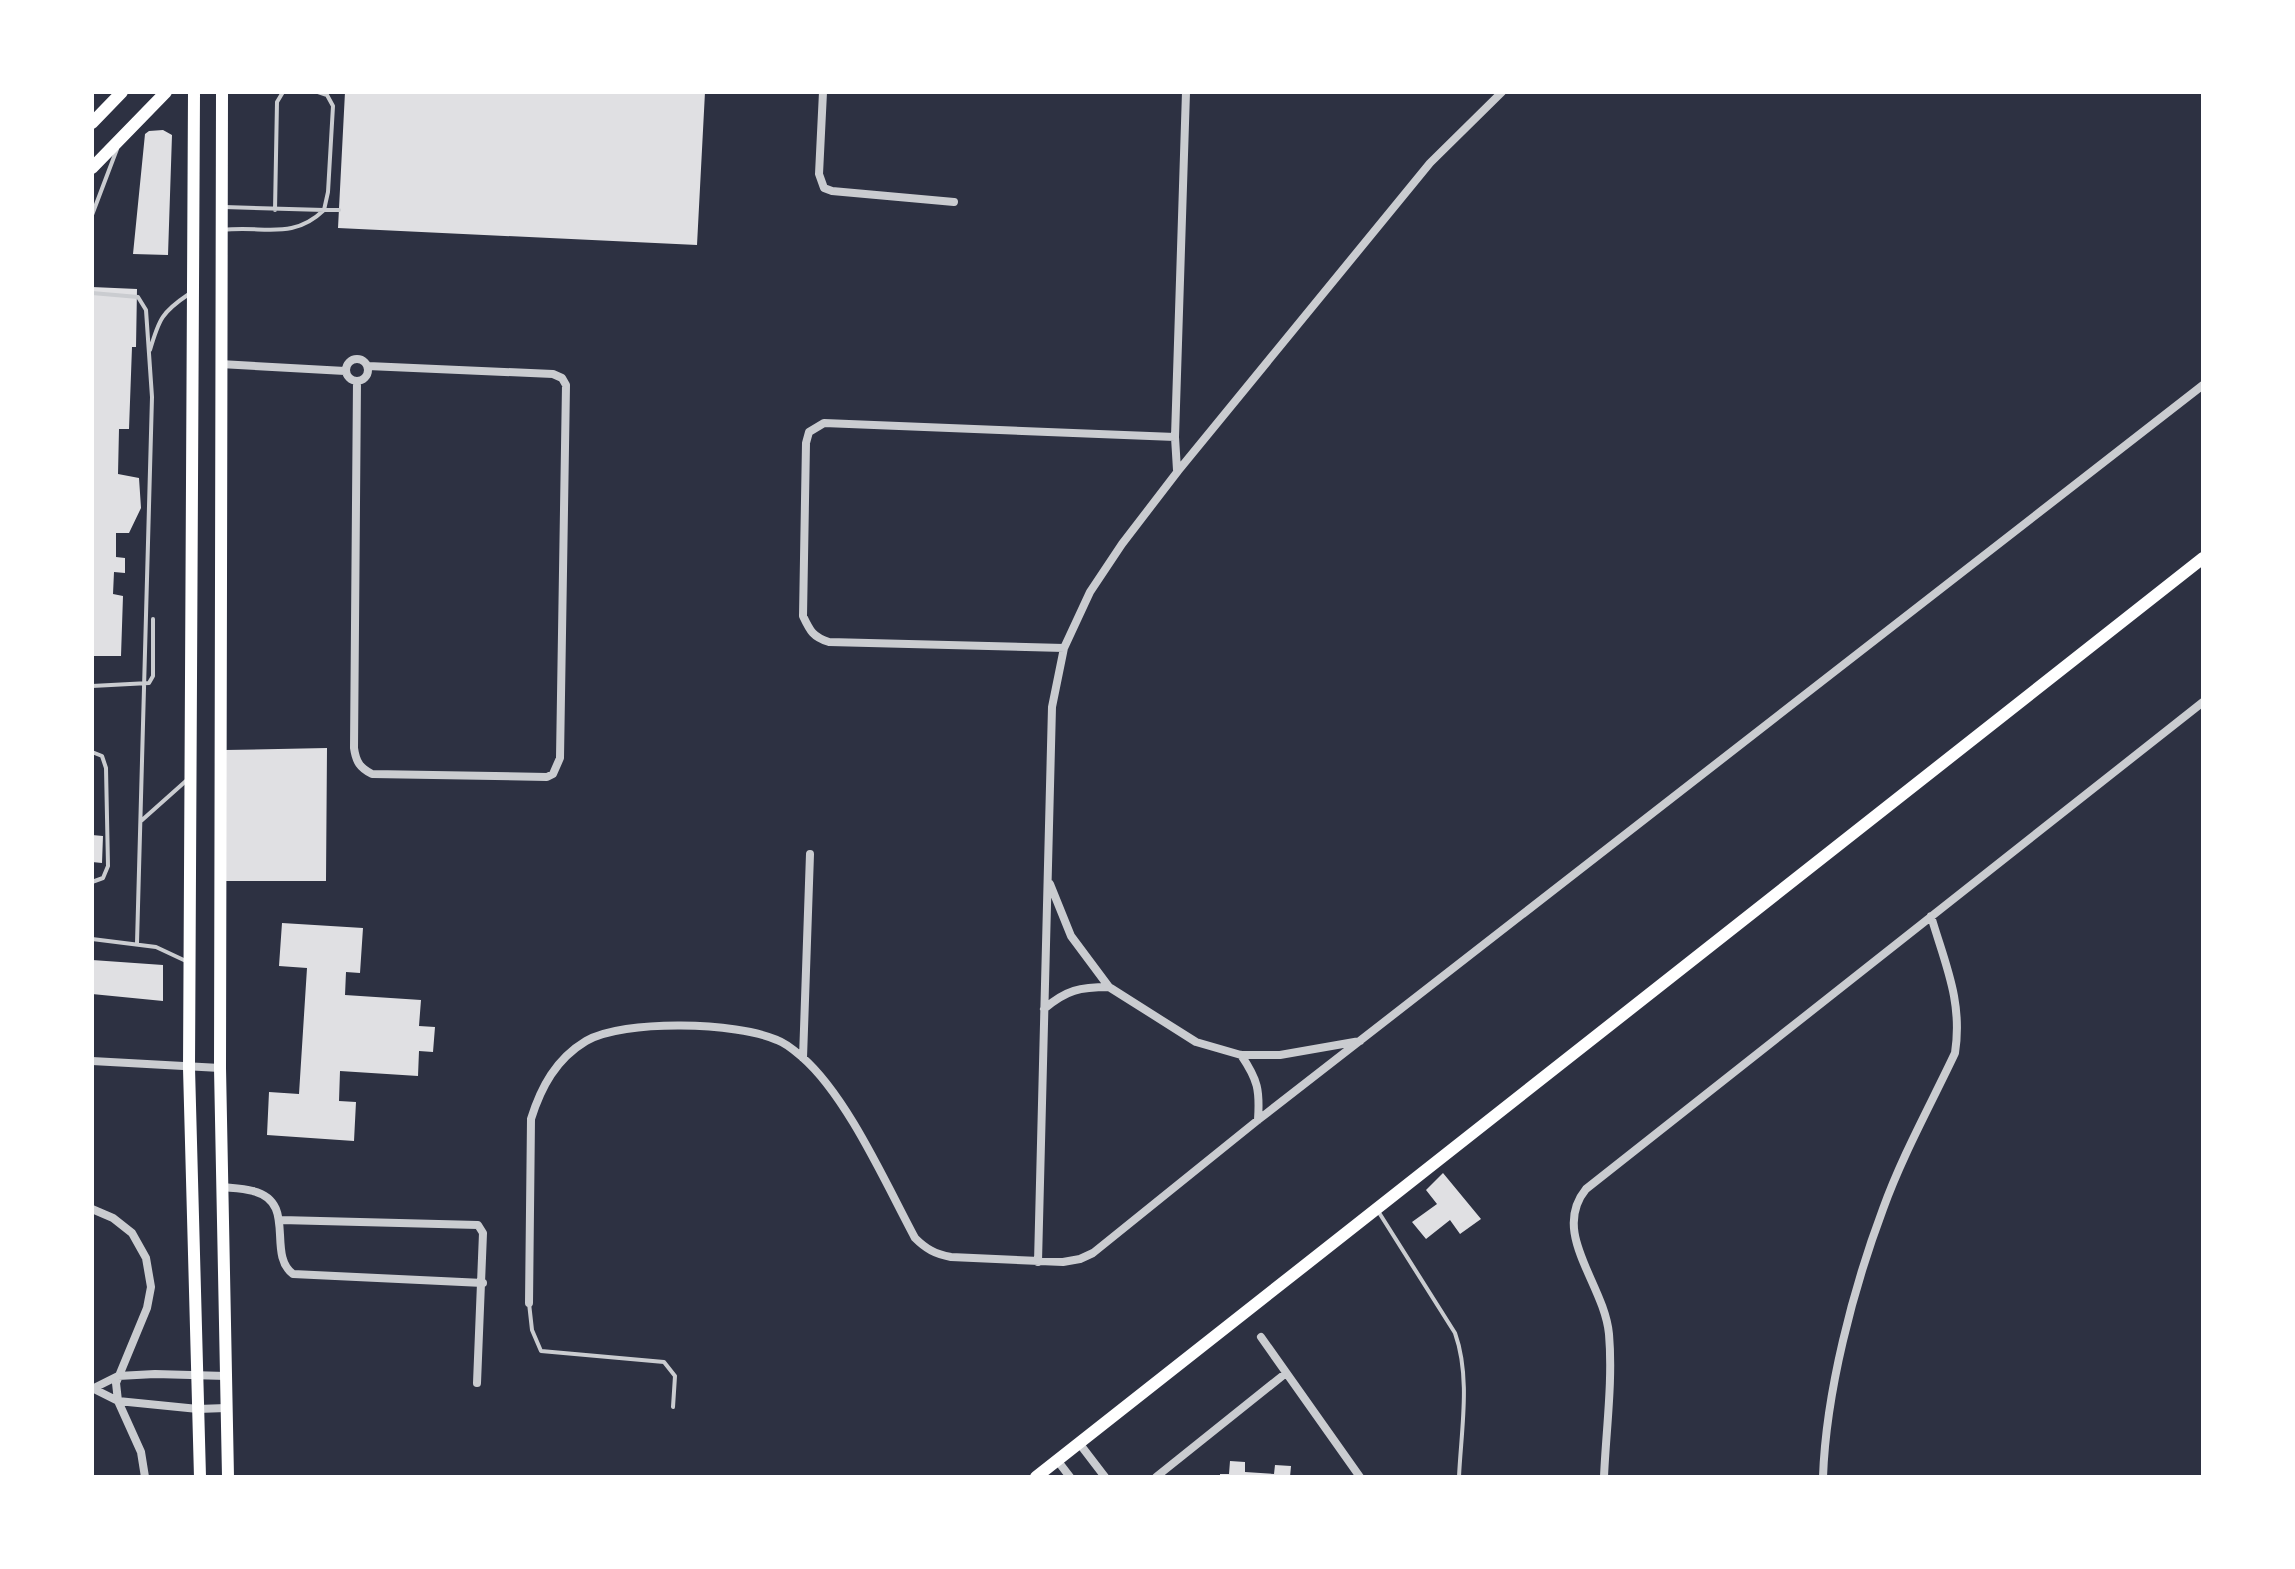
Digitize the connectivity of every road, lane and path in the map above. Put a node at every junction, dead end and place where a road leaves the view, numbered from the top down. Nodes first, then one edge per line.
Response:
1 (122, 92) edge
2 (166, 92) edge
3 (194, 92) edge
4 (222, 92) edge
5 (283, 92) edge
6 (318, 92) edge
7 (823, 92) edge
8 (1186, 92) edge
9 (1502, 92) edge
10 (92, 123) edge
11 (121, 139) junction
12 (92, 168) edge
13 (954, 202) dead end
14 (221, 207) junction
15 (275, 210) junction
16 (324, 210) junction
17 (339, 210) dead end
18 (92, 215) edge
19 (221, 230) junction
20 (193, 291) junction
21 (92, 293) edge
22 (148, 356) junction
23 (220, 364) junction
24 (368, 366) junction
25 (345, 371) junction
26 (357, 381) junction
27 (2203, 385) edge
28 (1175, 437) junction
29 (1178, 471) junction
30 (2203, 558) edge
31 (153, 619) dead end
32 (1064, 648) junction
33 (192, 671) junction
34 (220, 671) junction
35 (144, 684) junction
36 (92, 686) edge
37 (2203, 702) edge
38 (92, 752) edge
39 (189, 778) junction
40 (141, 821) junction
41 (810, 854) dead end
42 (1047, 878) junction
43 (92, 882) edge
44 (1931, 916) junction
45 (92, 939) edge
46 (137, 943) junction
47 (190, 963) junction
48 (1109, 987) junction
49 (1044, 1009) junction
50 (1365, 1040) junction
51 (1241, 1055) junction
52 (803, 1058) junction
53 (92, 1061) edge
54 (189, 1068) junction
55 (220, 1068) junction
56 (1258, 1120) junction
57 (222, 1187) junction
58 (1376, 1208) junction
59 (92, 1209) edge
60 (281, 1220) junction
61 (1038, 1262) junction
62 (483, 1283) junction
63 (529, 1303) joint
64 (1261, 1337) dead end
65 (1286, 1373) junction
66 (196, 1374) junction
67 (118, 1376) junction
68 (226, 1376) junction
69 (477, 1383) dead end
70 (93, 1388) edge
71 (118, 1401) junction
72 (673, 1407) dead end
73 (226, 1408) junction
74 (198, 1409) junction
75 (1079, 1443) junction
76 (1057, 1460) junction
77 (145, 1477) edge
78 (200, 1477) edge
79 (228, 1477) edge
80 (1036, 1477) edge
81 (1070, 1477) edge
82 (1105, 1477) edge
83 (1156, 1477) edge
84 (1360, 1477) edge
85 (1459, 1477) edge
86 (1604, 1477) edge
87 (1823, 1477) edge

1 - 10 main road
2 - 11 main road
3 - 20 main road
4 - 14 main road
5 - 15 lane
6 - 16 lane
7 - 13 street
8 - 28 street
9 - 29 street
11 - 12 main road
11 - 18 lane
14 - 15 lane
14 - 19 main road
15 - 16 lane
16 - 17 lane
16 - 19 lane
19 - 23 main road
20 - 22 lane
20 - 33 main road
21 - 22 lane
22 - 35 lane
23 - 25 street
23 - 34 main road
24 - 25 street
24 - 26 street
24 - 26 street
25 - 26 street
27 - 50 street
28 - 29 street
28 - 32 street
29 - 32 street
30 - 58 main road
31 - 35 lane
32 - 42 street
33 - 34 main road
33 - 39 main road
34 - 55 main road
35 - 36 lane
35 - 40 lane
37 - 44 street
38 - 43 lane
39 - 40 lane
39 - 47 main road
40 - 46 lane
41 - 52 street
42 - 48 street
42 - 49 street
44 - 86 street
44 - 87 street
45 - 46 lane
46 - 47 lane
47 - 54 main road
48 - 49 street
48 - 51 street
49 - 61 street
50 - 51 street
50 - 56 street
51 - 56 street
52 - 61 street
52 - 63 street
53 - 54 street
54 - 55 street
54 - 66 main road
55 - 57 main road
56 - 61 street
57 - 60 street
57 - 68 main road
58 - 75 main road
58 - 85 lane
59 - 67 street
60 - 62 street
60 - 62 street
62 - 69 street
63 - 72 lane
64 - 65 street
65 - 83 street
65 - 84 street
66 - 67 street
66 - 68 street
66 - 74 main road
67 - 70 street
67 - 71 street
68 - 73 main road
70 - 71 street
71 - 74 street
71 - 77 street
73 - 74 street
73 - 79 main road
74 - 78 main road
75 - 76 main road
75 - 82 street
76 - 80 main road
76 - 81 street

